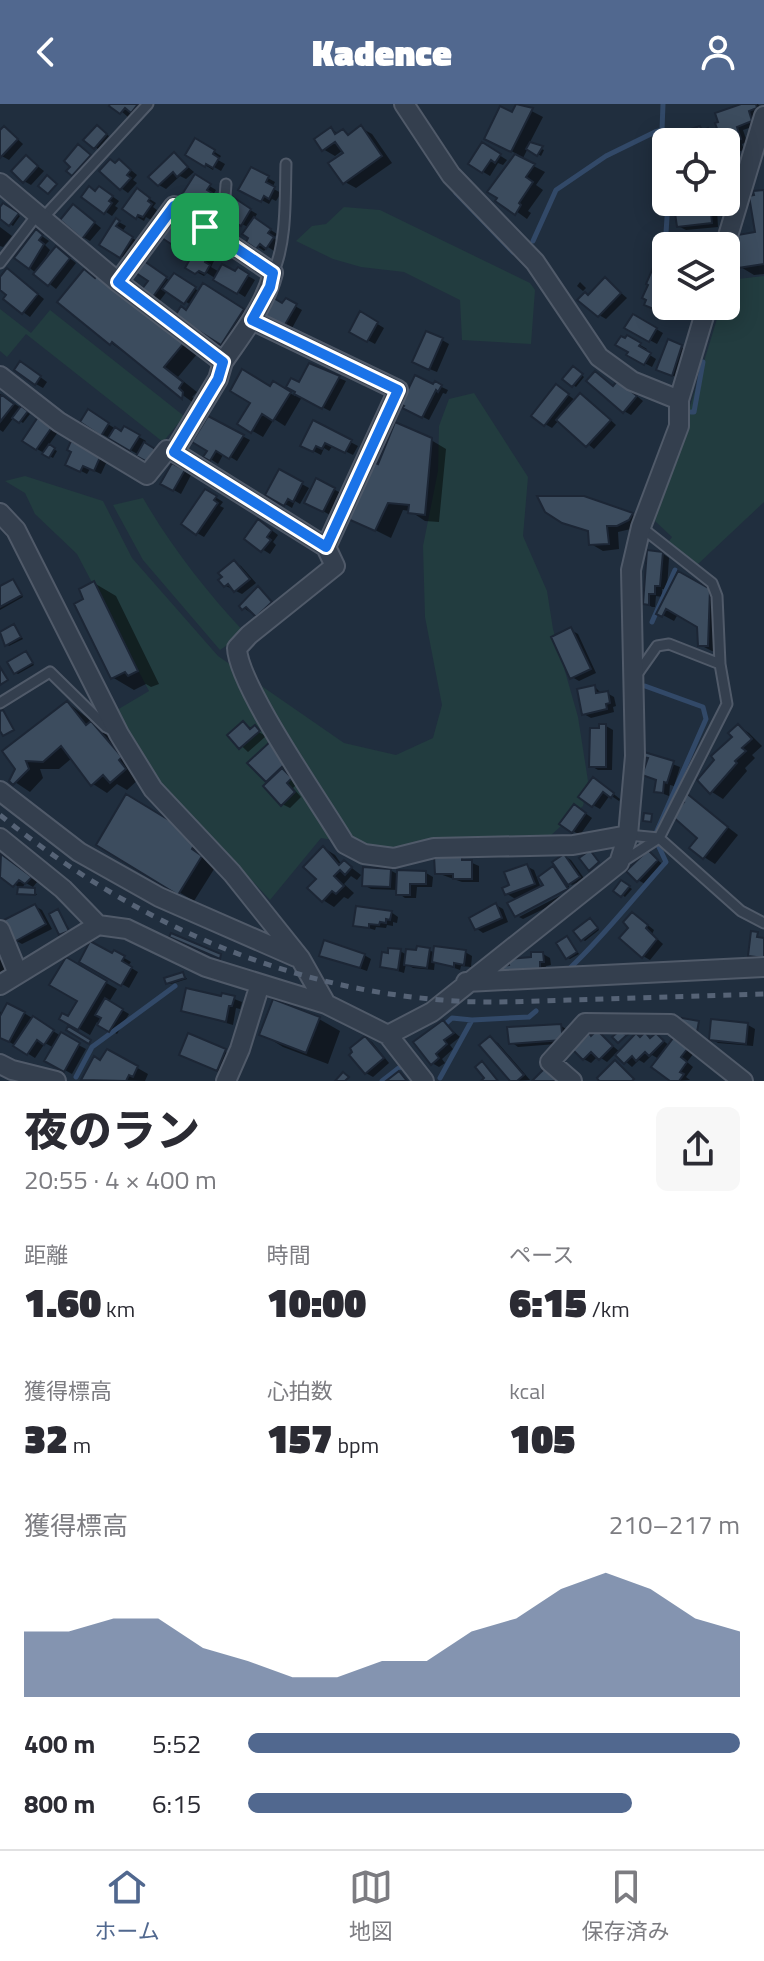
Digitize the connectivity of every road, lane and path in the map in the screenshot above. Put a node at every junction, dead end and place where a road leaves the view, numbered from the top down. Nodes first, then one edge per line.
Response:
1 (148, 104) edge
2 (404, 104) edge
3 (764, 116) edge
4 (286, 164) dead end
5 (0, 183) edge
6 (226, 184) dead end
7 (40, 217) junction
8 (205, 227) junction
9 (729, 232) edge
10 (0, 263) edge
11 (273, 273) junction
12 (118, 282) junction
13 (252, 320) junction
14 (703, 320) edge
15 (223, 362) junction
16 (0, 376) edge
17 (679, 400) junction
18 (174, 452) junction
19 (0, 513) edge
20 (641, 527) junction
21 (326, 547) junction
22 (720, 664) junction
23 (633, 682) junction
24 (0, 703) edge
25 (119, 734) junction
26 (0, 791) edge
27 (628, 835) junction
28 (0, 838) edge
29 (659, 838) junction
30 (619, 863) junction
31 (764, 923) edge
32 (98, 925) junction
33 (0, 930) edge
34 (300, 958) junction
35 (764, 967) edge
36 (18, 974) junction
37 (466, 982) junction
38 (260, 984) junction
39 (0, 985) edge
40 (326, 1004) junction
41 (388, 1035) junction
42 (0, 1064) edge
43 (56, 1081) edge
44 (226, 1081) edge
45 (424, 1081) edge
46 (572, 1081) edge
47 (743, 1081) edge

1 - 7 lane
2 - 17 street
3 - 9 street
4 - 11 lane
5 - 7 street
6 - 8 lane
7 - 10 lane
7 - 12 street
8 - 11 street
8 - 12 street
11 - 13 street
12 - 15 street
13 - 15 street
13 - 21 street
14 - 17 street
15 - 18 street
16 - 18 street
17 - 20 street
18 - 21 street
19 - 25 street
20 - 22 lane
20 - 23 street
21 - 27 street
22 - 23 lane
22 - 29 lane
23 - 27 street
24 - 25 lane
25 - 34 street
26 - 34 street
27 - 29 lane
27 - 30 street
28 - 32 street
29 - 30 lane
29 - 31 lane
30 - 37 street
32 - 36 street
32 - 38 street
33 - 36 street
34 - 40 street
35 - 37 street
36 - 39 street
37 - 41 street
38 - 40 street
38 - 44 street
40 - 41 street
41 - 45 street
42 - 43 street
46 - 47 street

